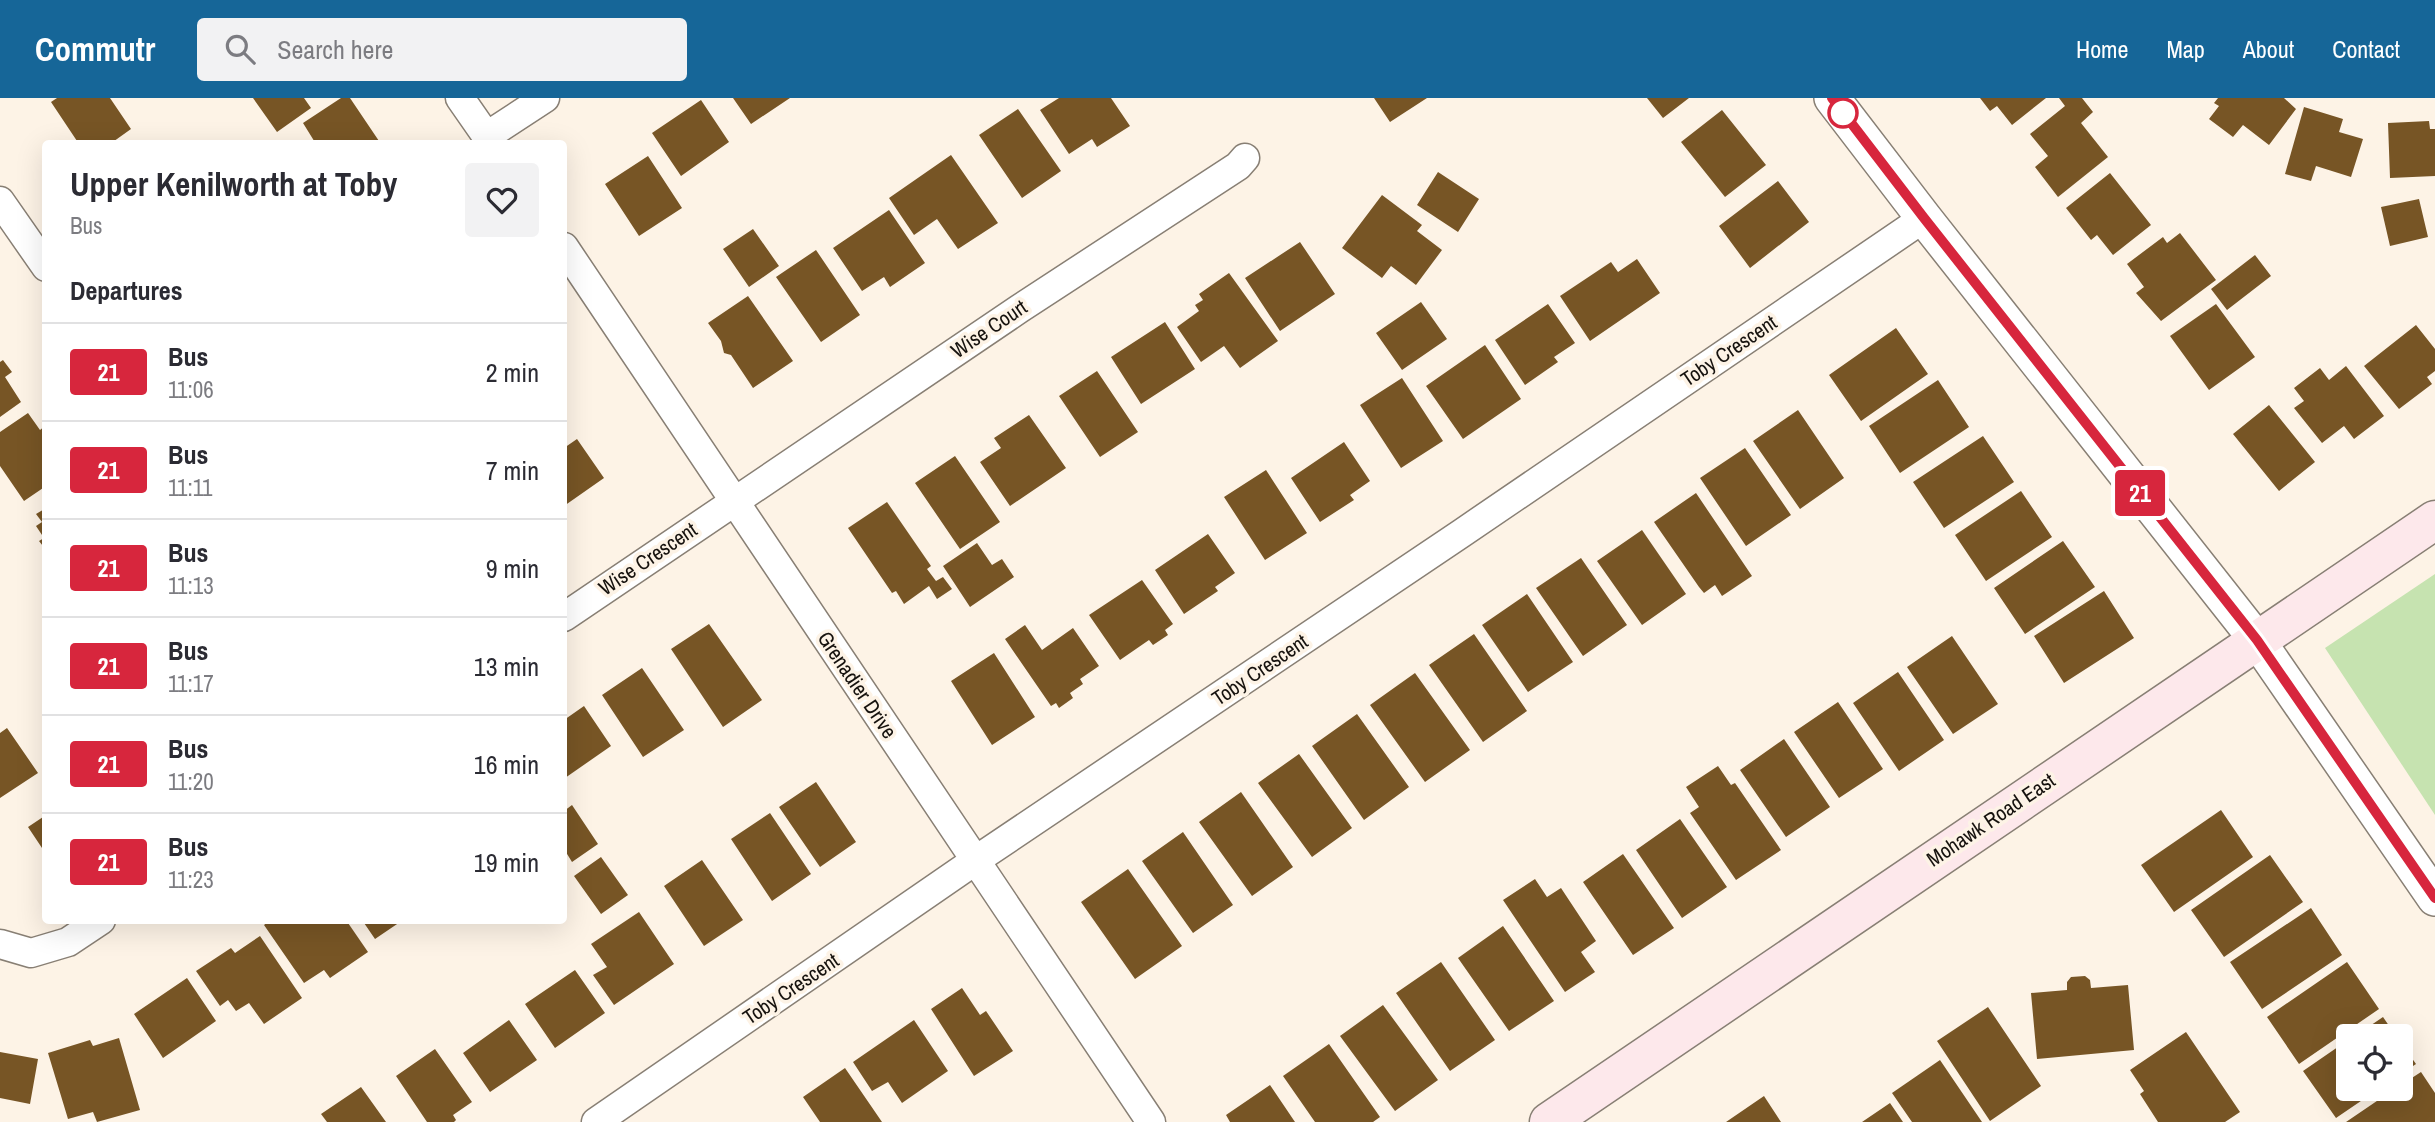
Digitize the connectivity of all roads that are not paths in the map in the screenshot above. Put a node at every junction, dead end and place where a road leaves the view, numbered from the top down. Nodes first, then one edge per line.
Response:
1 (460, 98) edge
2 (545, 98) edge
3 (1832, 98) edge
4 (489, 140) edge
5 (1245, 158) dead end
6 (0, 201) edge
7 (1924, 218) junction
8 (567, 252) edge
9 (42, 261) edge
10 (733, 501) junction
11 (2435, 520) edge
12 (567, 615) edge
13 (2257, 640) junction
14 (976, 862) junction
15 (2435, 898) edge
16 (95, 924) edge
17 (0, 944) edge
18 (1558, 1120) edge
19 (596, 1122) edge
20 (1151, 1122) edge

1 - 4 street
2 - 4 street
3 - 7 street
5 - 10 street, Wise Court
6 - 9 street
7 - 13 street
7 - 14 street, Toby Crescent
8 - 10 street, Grenadier Drive
10 - 12 street, Wise Crescent
10 - 14 street, Grenadier Drive
11 - 13 main road, Mohawk Road East
13 - 15 street
13 - 18 main road, Mohawk Road East
14 - 19 street, Toby Crescent
14 - 20 street, Grenadier Drive
16 - 17 street

